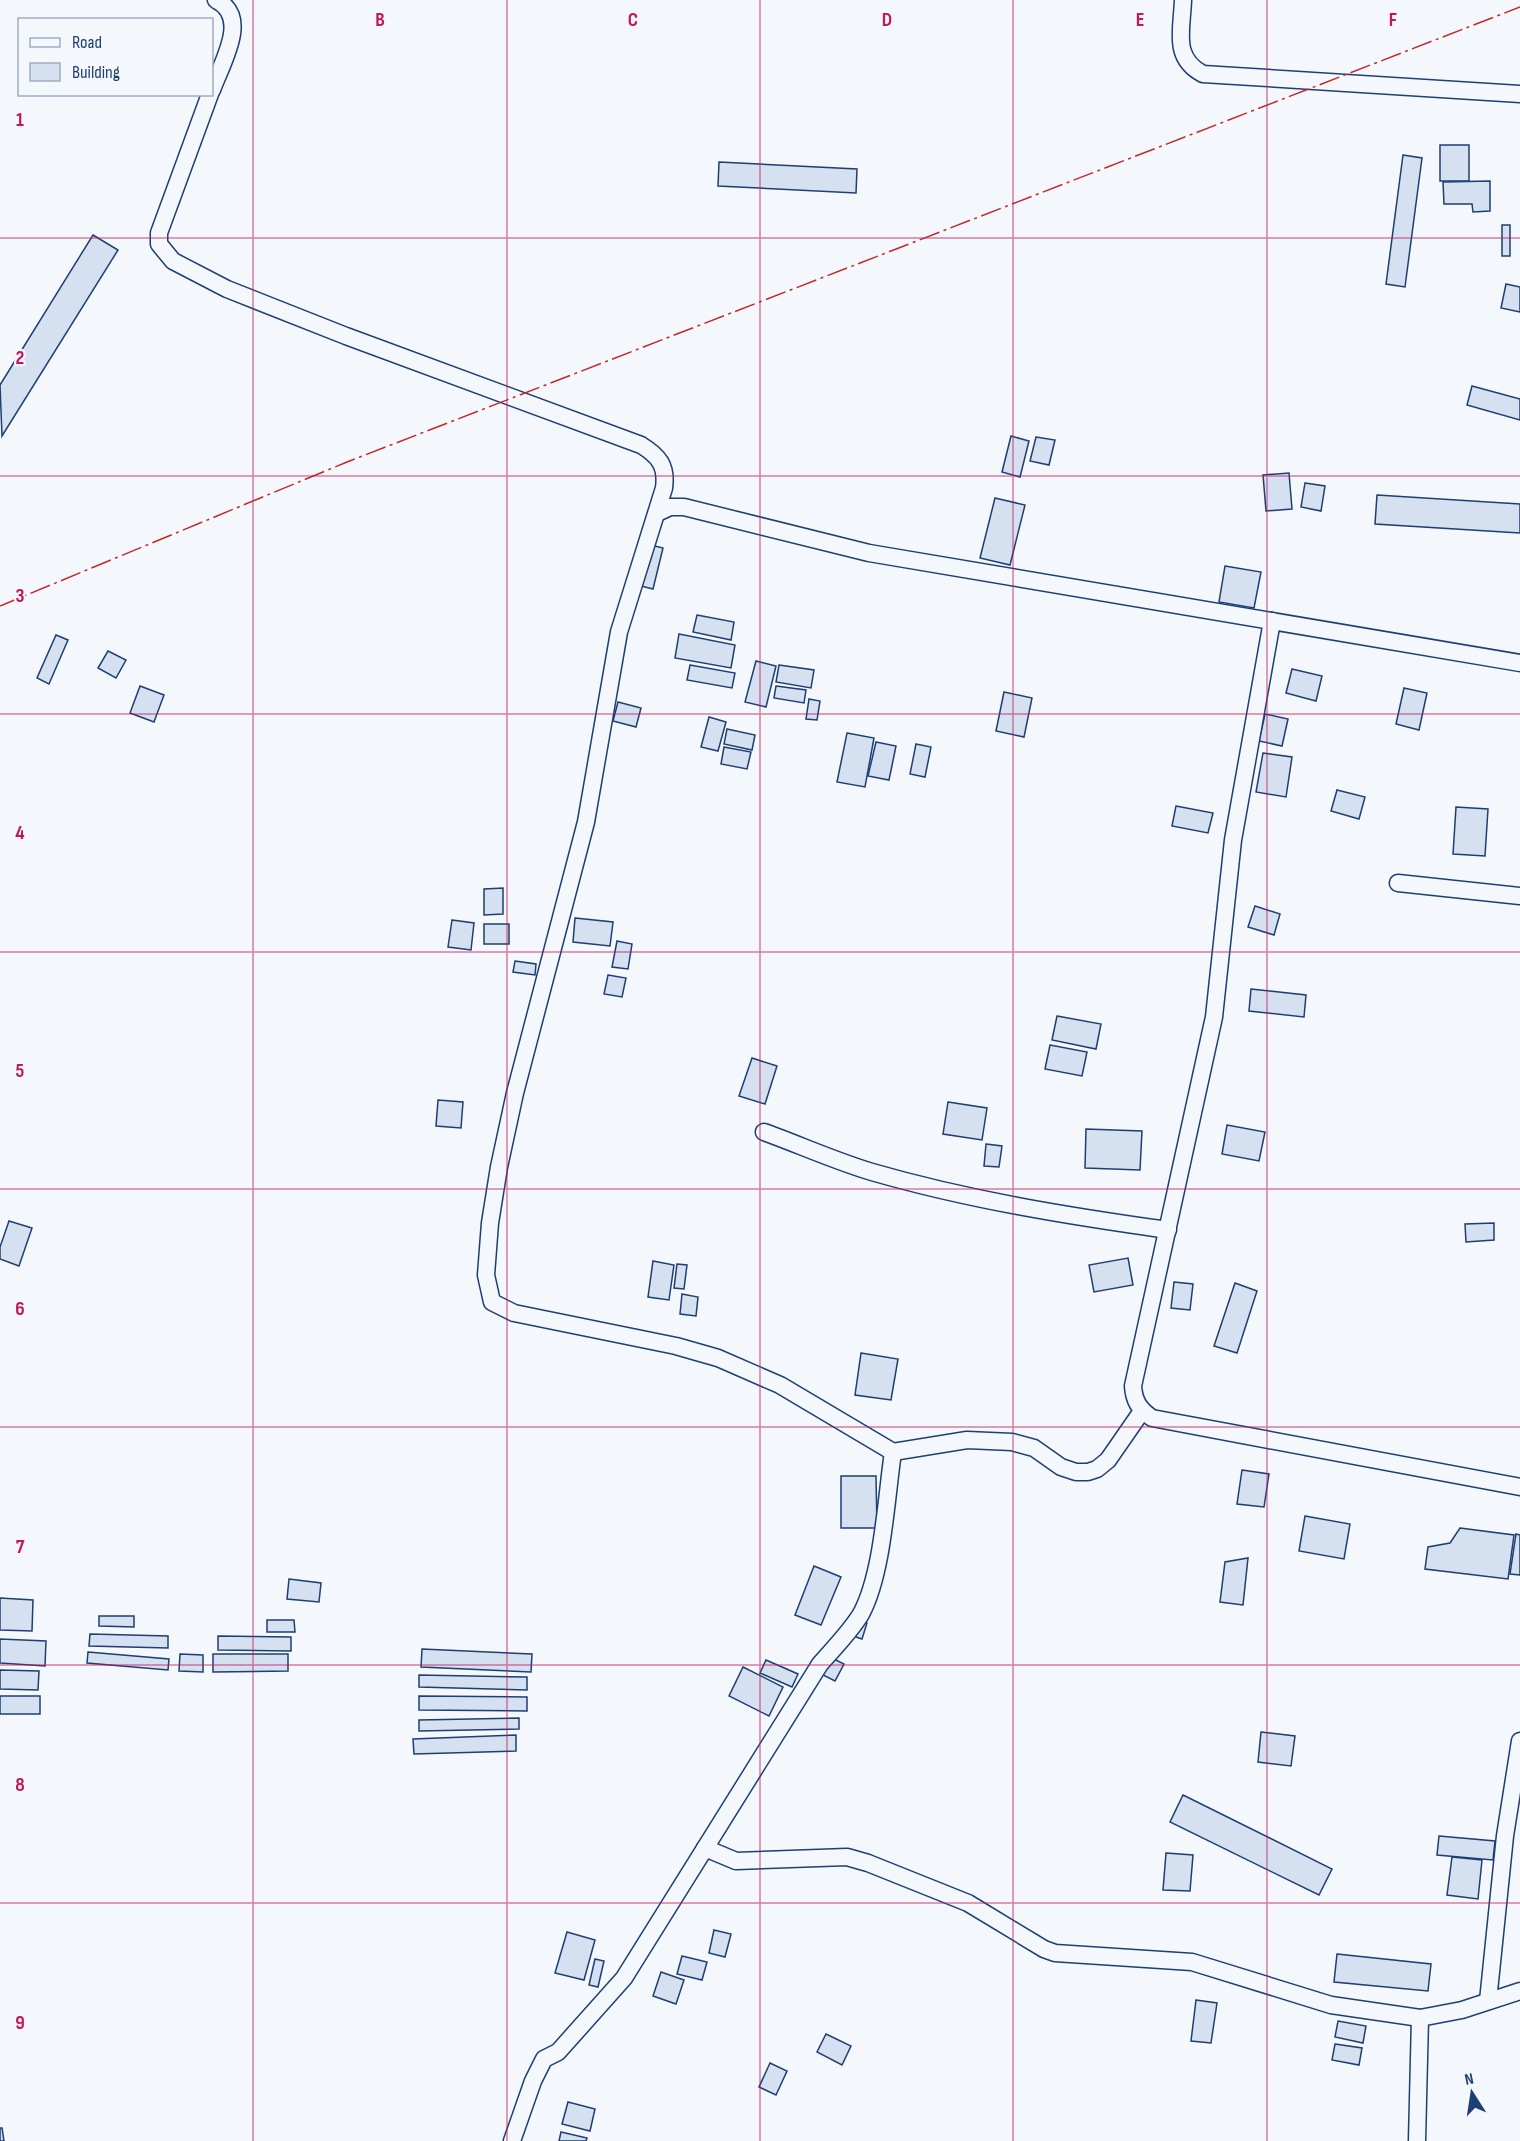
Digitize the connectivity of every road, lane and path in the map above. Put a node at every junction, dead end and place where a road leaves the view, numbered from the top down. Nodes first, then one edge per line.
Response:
1 (216, 0) edge
2 (1183, 0) edge
3 (213, 87) edge
4 (1520, 94) edge
5 (209, 96) edge
6 (657, 513) junction
7 (1272, 621) junction
8 (1520, 663) edge
9 (1398, 883) dead end
10 (1520, 896) edge
11 (764, 1132) dead end
12 (1168, 1230) junction
13 (1142, 1412) junction
14 (893, 1452) junction
15 (1520, 1487) edge
16 (1520, 1741) edge
17 (705, 1848) junction
18 (1520, 1991) edge
19 (1488, 2001) junction
20 (1420, 2018) junction
21 (512, 2141) edge
22 (1417, 2141) edge

1 - 3 street
2 - 4 street
5 - 6 street
6 - 7 street
6 - 14 street
7 - 8 street
7 - 12 street
9 - 10 street
11 - 12 street
12 - 13 street
13 - 14 street
13 - 15 street
14 - 17 street
16 - 19 street
17 - 20 street
17 - 21 street
18 - 19 street
19 - 20 street
20 - 22 street

